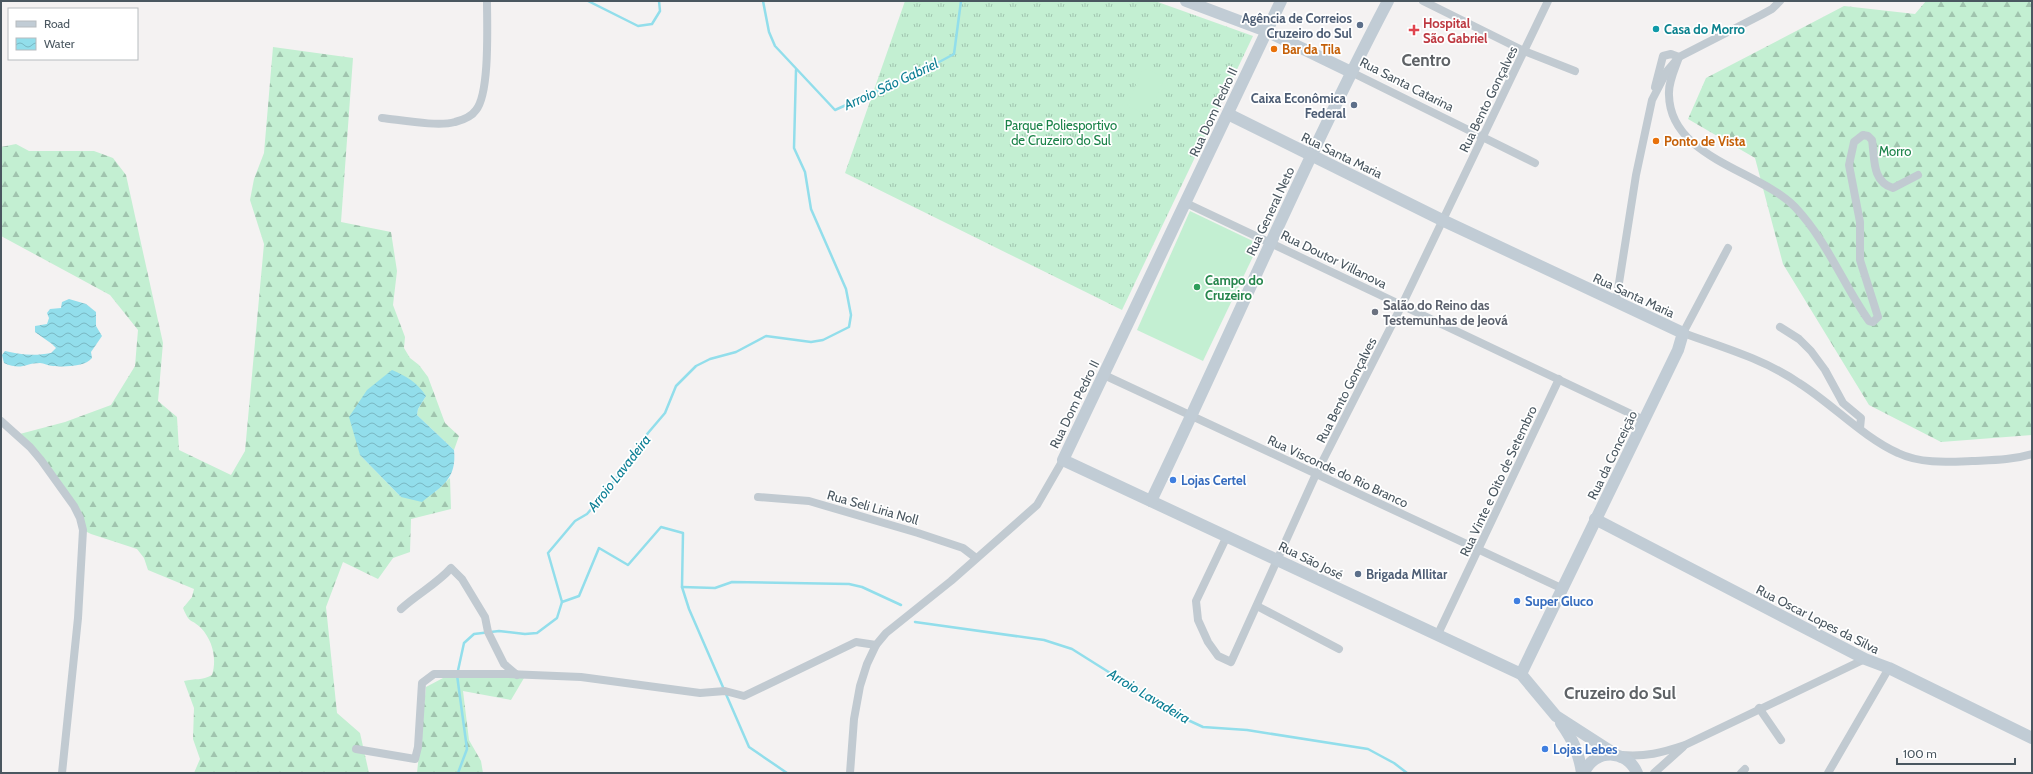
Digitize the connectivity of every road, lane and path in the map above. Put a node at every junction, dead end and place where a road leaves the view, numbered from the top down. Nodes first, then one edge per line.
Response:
1 (487, 1) edge
2 (1186, 1) edge
3 (1281, 1) edge
4 (1388, 1) edge
5 (1423, 1) edge
6 (1548, 1) edge
7 (1780, 1) edge
8 (1266, 31) junction
9 (1524, 51) junction
10 (1679, 57) junction
11 (1575, 71) dead end
12 (1351, 72) junction
13 (1655, 92) junction
14 (1228, 114) junction
15 (382, 118) dead end
16 (1483, 138) junction
17 (1311, 156) junction
18 (1535, 163) dead end
19 (1918, 175) dead end
20 (1186, 203) junction
21 (1442, 220) junction
22 (1270, 242) junction
23 (1728, 248) dead end
24 (1616, 302) junction
25 (1402, 305) junction
26 (1780, 327) dead end
27 (1683, 333) junction
28 (1104, 375) junction
29 (1559, 379) junction
30 (1192, 417) junction
31 (1644, 420) junction
32 (1, 421) edge
33 (1860, 428) junction
34 (2032, 454) edge
35 (1063, 460) junction
36 (1316, 474) junction
37 (758, 497) dead end
38 (1151, 502) junction
39 (1595, 519) junction
40 (1227, 536) junction
41 (1478, 551) junction
42 (976, 558) junction
43 (1278, 560) junction
44 (1561, 588) junction
45 (1257, 606) junction
46 (401, 609) dead end
47 (1437, 636) junction
48 (876, 645) junction
49 (1339, 649) dead end
50 (1865, 659) junction
51 (1889, 668) junction
52 (1521, 674) junction
53 (518, 676) junction
54 (1759, 708) junction
55 (1556, 716) junction
56 (2032, 738) edge
57 (1781, 740) dead end
58 (1685, 745) junction
59 (356, 749) dead end
60 (1615, 754) junction
61 (62, 773) edge
62 (850, 773) edge
63 (1583, 773) edge
64 (1637, 773) edge
65 (1654, 773) edge
66 (1828, 773) edge

1 - 15 street
2 - 8 street, Rua Santa Catarina
3 - 8 street, Rua Dom Pedro II
4 - 12 street, Rua General Neto
5 - 9 street
6 - 9 street, Rua Bento Gonçalves
7 - 10 street
8 - 12 street, Rua Santa Catarina
8 - 14 street, Rua Dom Pedro II
9 - 11 street
9 - 16 street, Rua Bento Gonçalves
10 - 13 street
10 - 13 street
10 - 19 street
12 - 16 street, Rua Santa Catarina
12 - 17 street, Rua General Neto
13 - 24 street
14 - 17 street, Rua Santa Maria
14 - 20 street, Rua Dom Pedro II
16 - 18 street, Rua Santa Catarina
16 - 21 street, Rua Bento Gonçalves
17 - 21 street, Rua Santa Maria
17 - 22 street, Rua General Neto
20 - 22 street, Rua Doutor Villanova
20 - 28 street, Rua Dom Pedro II
21 - 24 street, Rua Santa Maria
21 - 25 street, Rua Bento Gonçalves
22 - 25 street, Rua Doutor Villanova
22 - 30 street, Rua General Neto
23 - 27 street, Rua da Conceição
24 - 27 street, Rua Santa Maria
25 - 29 street, Rua Doutor Villanova
25 - 36 street, Rua Bento Gonçalves
26 - 33 street
27 - 31 street, Rua da Conceição
27 - 33 street, Rua Santa Maria
28 - 30 street, Rua Visconde do Rio Branco
28 - 35 street, Rua Dom Pedro II
29 - 31 street, Rua Doutor Villanova
29 - 41 street, Rua Vinte e Oito de Setembro
30 - 36 street, Rua Visconde do Rio Branco
30 - 38 street, Rua General Neto
31 - 39 street, Rua da Conceição
32 - 61 street
33 - 34 street, Rua Santa Maria
35 - 38 street, Rua São José
35 - 42 street, Rua Dom Pedro II
36 - 41 street, Rua Visconde do Rio Branco
36 - 43 street, Rua Bento Gonçalves
37 - 42 street, Rua Seli Liria Noll
38 - 40 street, Rua São José
39 - 44 street, Rua da Conceição
39 - 50 street, Rua Oscar Lopes da Silva
40 - 43 street, Rua São José
40 - 45 street, Rua Bento Gonçalves
41 - 44 street, Rua Visconde do Rio Branco
41 - 47 street, Rua Vinte e Oito de Setembro
42 - 48 street, Rua Dom Pedro II
43 - 45 street, Rua Bento Gonçalves
43 - 47 street, Rua São José
44 - 52 street, Rua da Conceição
45 - 49 street
46 - 53 street
47 - 52 street, Rua São José
48 - 53 street
48 - 62 street, Rua Dom Pedro II
50 - 51 street, Rua Oscar Lopes da Silva
50 - 54 street
51 - 56 street, Rua Oscar Lopes da Silva
51 - 66 street
52 - 55 street, Rua São José
53 - 59 street
54 - 57 street
54 - 58 street
55 - 60 street, Rua São José
55 - 63 street
58 - 60 street
58 - 65 street
60 - 63 street
60 - 64 street, Rua São José

